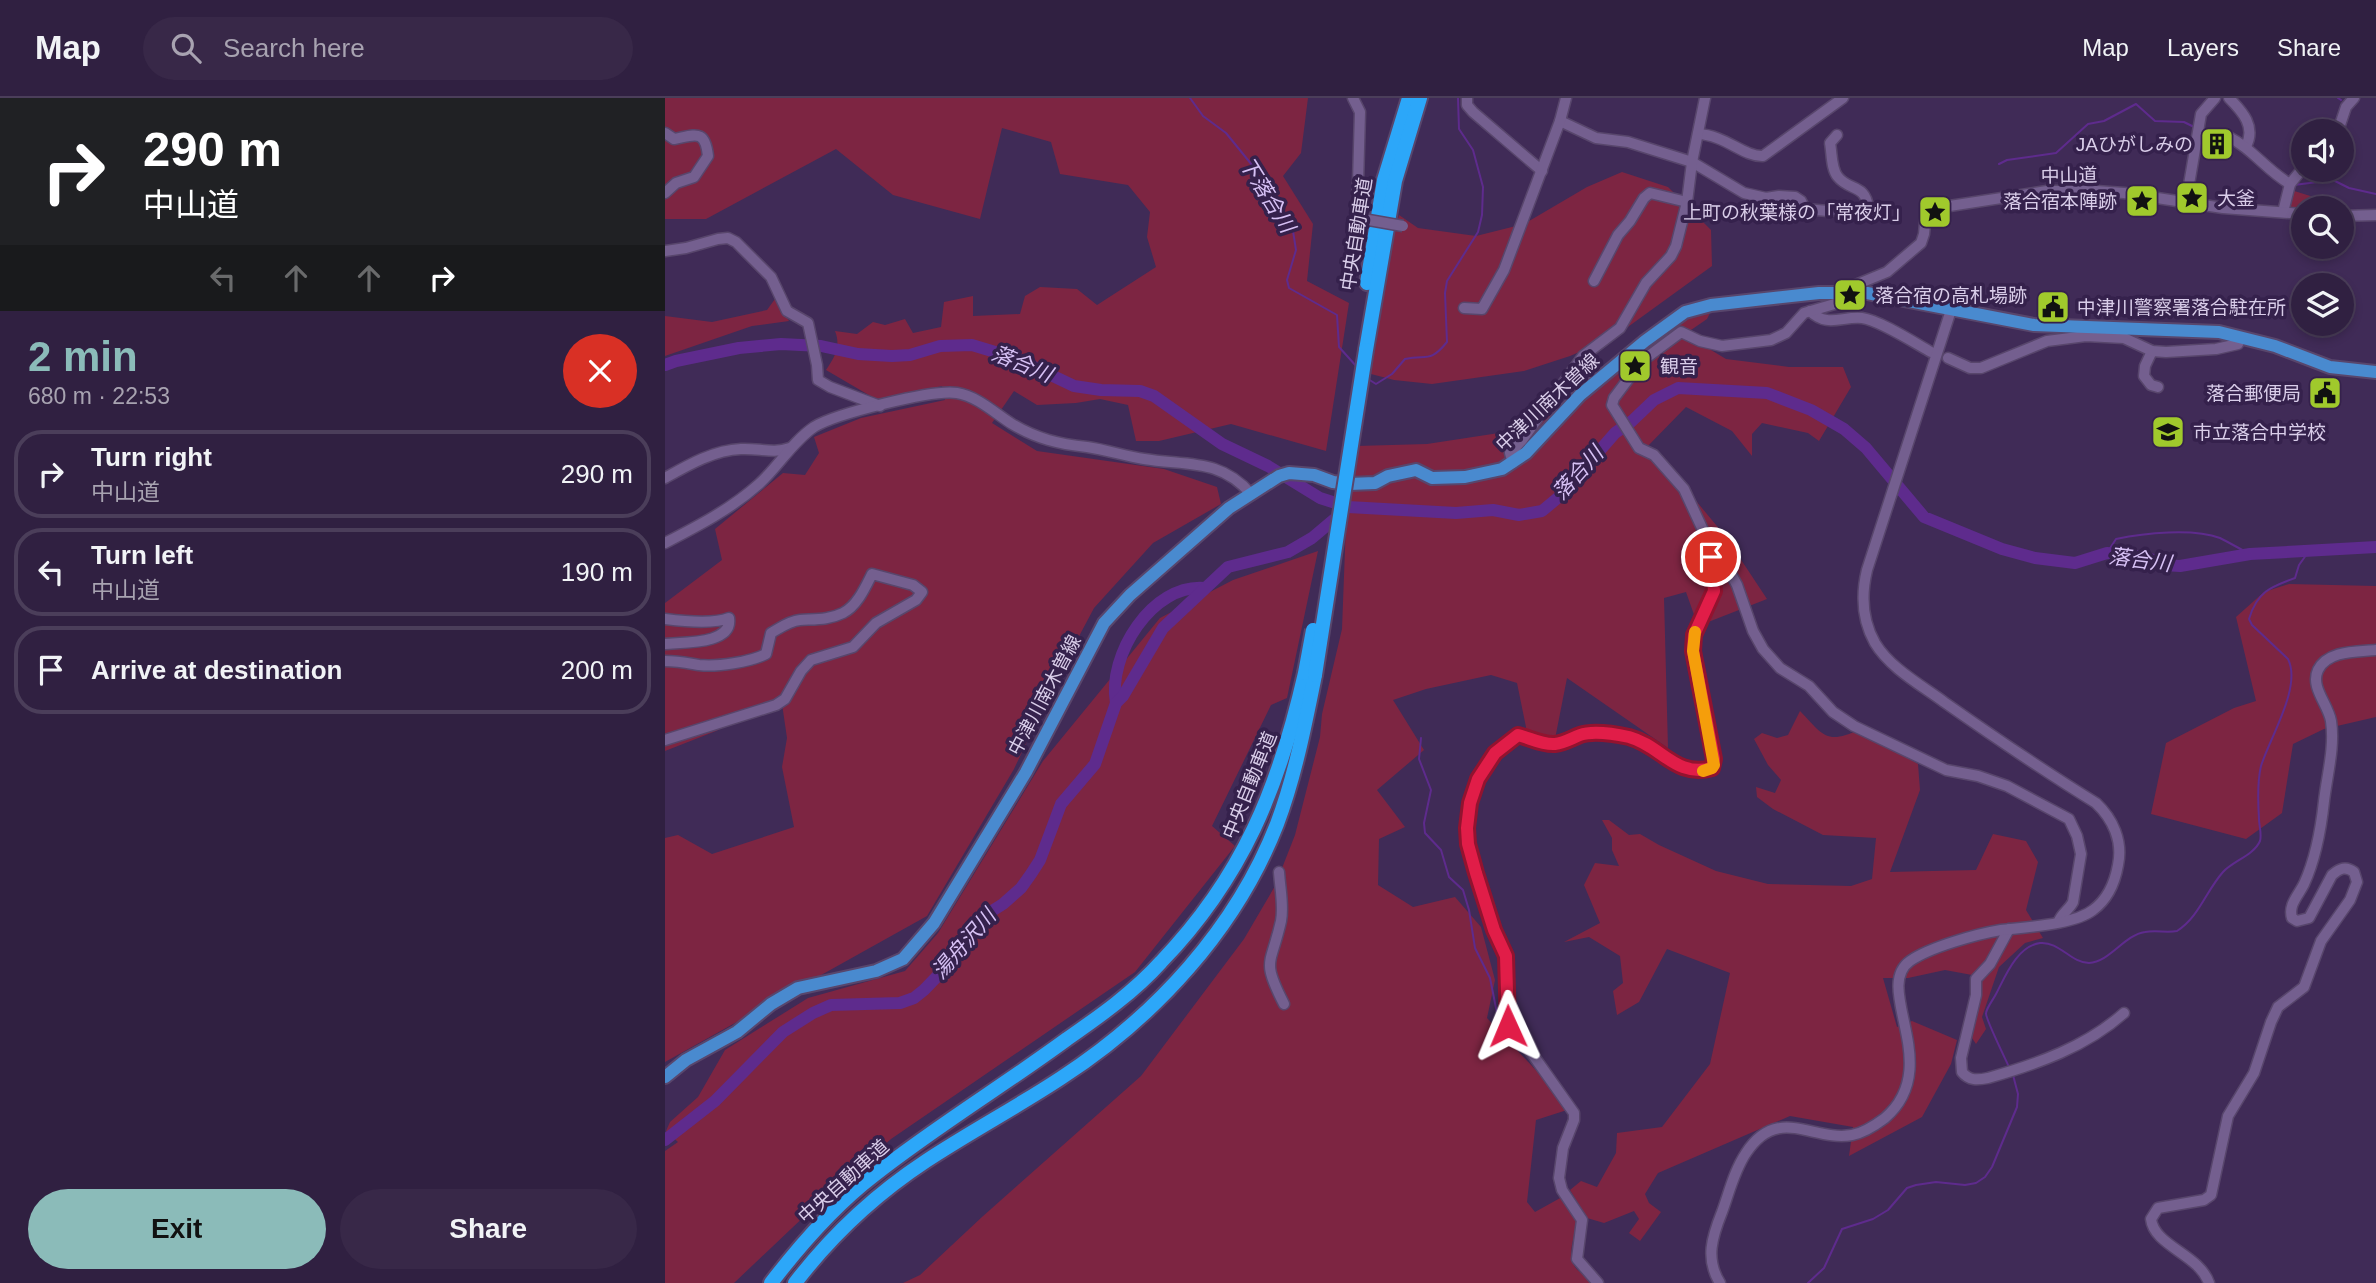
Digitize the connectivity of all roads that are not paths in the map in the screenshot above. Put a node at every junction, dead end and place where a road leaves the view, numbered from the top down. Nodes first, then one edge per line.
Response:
1 (1353, 98) edge
2 (1409, 98) edge
3 (1420, 98) edge
4 (1467, 98) edge
5 (1566, 98) edge
6 (1705, 98) edge
7 (1843, 98) edge
8 (2215, 98) edge
9 (2229, 98) edge
10 (2354, 98) edge
11 (2342, 119) edge
12 (1560, 121) junction
13 (665, 133) edge
14 (1698, 134) junction
15 (1837, 135) dead end
16 (2227, 136) dead end
17 (2246, 146) junction
18 (1692, 162) junction
19 (1542, 171) junction
20 (2290, 184) joint
21 (665, 193) edge
22 (1687, 202) junction
23 (2186, 202) junction
24 (2283, 212) junction
25 (2291, 213) edge
26 (2376, 215) edge
27 (2354, 216) edge
28 (1403, 226) dead end
29 (665, 251) edge
30 (1594, 281) dead end
31 (1853, 291) junction
32 (1464, 308) dead end
33 (1951, 310) junction
34 (1810, 311) junction
35 (2241, 337) junction
36 (1362, 350) junction
37 (2152, 351) junction
38 (1931, 352) dead end
39 (1948, 358) dead end
40 (2376, 372) edge
41 (2158, 387) dead end
42 (880, 406) junction
43 (793, 447) junction
44 (1513, 463) junction
45 (665, 478) edge
46 (1251, 494) junction
47 (1708, 541) junction
48 (665, 543) edge
49 (665, 620) edge
50 (665, 644) edge
51 (2376, 650) edge
52 (665, 661) edge
53 (1310, 674) junction
54 (665, 740) edge
55 (1279, 872) dead end
56 (2059, 921) junction
57 (2008, 929) junction
58 (1284, 1004) dead end
59 (2124, 1013) dead end
60 (665, 1077) edge
61 (771, 1283) edge
62 (795, 1283) edge
63 (1598, 1283) edge
64 (1720, 1283) edge
65 (2209, 1283) edge

1 - 28 street, bridge
2 - 36 highway, 中央自動車道
3 - 36 highway, 中央自動車道
4 - 19 street
5 - 12 street
6 - 14 street
7 - 14 street
8 - 23 street
9 - 17 street
10 - 11 street
12 - 18 street
12 - 19 street
13 - 21 street
14 - 18 street
15 - 18 street
16 - 17 street
17 - 20 street
18 - 22 street
19 - 32 street
20 - 24 street
22 - 30 street
22 - 44 street
23 - 24 street, 中山道
23 - 31 street, 中山道
24 - 25 street, 中山道
26 - 27 street
29 - 42 street
31 - 33 main road, 中津川南木曽線
31 - 34 street, 中山道
31 - 44 main road, 中津川南木曽線
33 - 35 main road, 中津川南木曽線
33 - 56 street
34 - 38 street
34 - 47 street, 中山道
35 - 37 street
35 - 40 main road, 中津川南木曽線
36 - 53 highway, 中央自動車道, bridge
37 - 39 street
37 - 41 street
42 - 43 street
42 - 46 street
43 - 45 street
43 - 48 street
44 - 46 main road, 中津川南木曽線
46 - 60 main road, 中津川南木曽線
47 - 56 street
47 - 63 street
49 - 50 street
51 - 65 street
52 - 54 street
53 - 61 highway, 中央自動車道
53 - 62 highway, 中央自動車道
55 - 58 street
56 - 57 street
57 - 59 street
57 - 64 street

